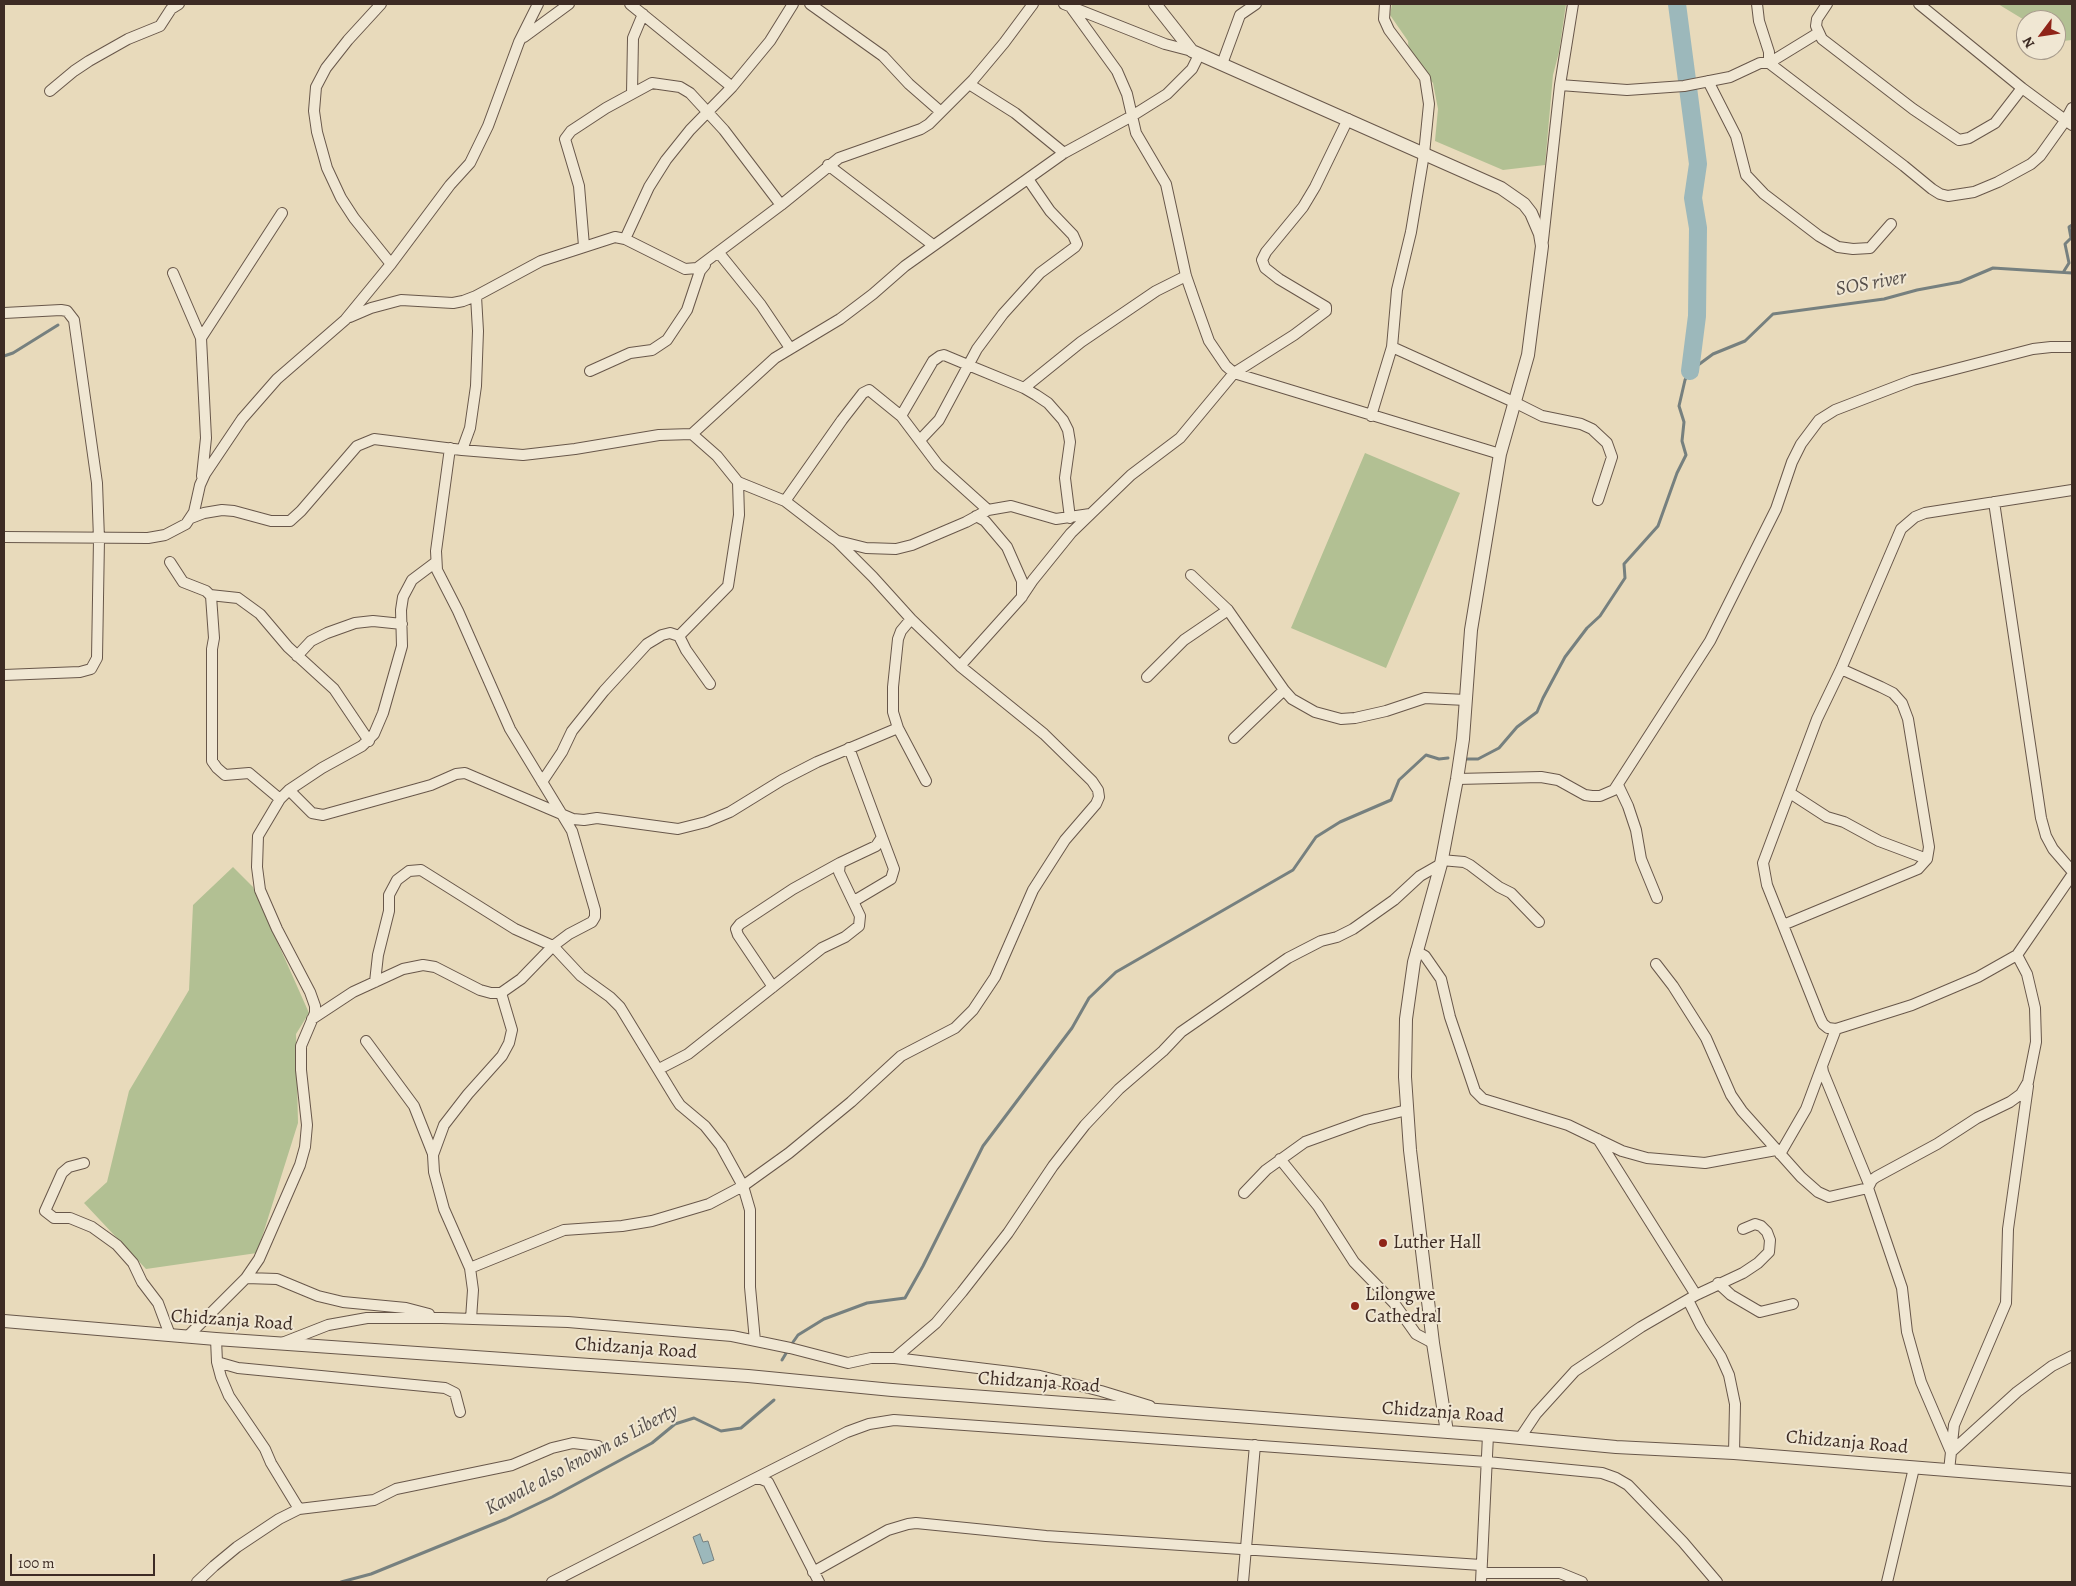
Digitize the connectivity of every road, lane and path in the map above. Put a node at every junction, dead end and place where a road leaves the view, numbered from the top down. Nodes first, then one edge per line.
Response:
1 (179, 4) edge
2 (382, 4) edge
3 (538, 4) edge
4 (569, 4) edge
5 (630, 4) edge
6 (793, 4) edge
7 (810, 4) edge
8 (1033, 4) edge
9 (1155, 4) edge
10 (1256, 4) edge
11 (1385, 4) edge
12 (1573, 4) edge
13 (1757, 4) edge
14 (1827, 4) edge
15 (1919, 4) edge
16 (1067, 5) edge
17 (643, 14) junction
18 (1818, 33) junction
19 (518, 42) junction
20 (1196, 53) junction
21 (1769, 63) junction
22 (1222, 64) junction
23 (1708, 81) junction
24 (969, 84) junction
25 (1560, 85) junction
26 (732, 87) junction
27 (2022, 88) junction
28 (50, 91) dead end
29 (632, 93) junction
30 (2072, 108) edge
31 (708, 111) junction
32 (941, 112) junction
33 (1132, 116) junction
34 (1348, 120) junction
35 (2069, 123) edge
36 (1064, 153) junction
37 (1424, 154) junction
38 (828, 165) junction
39 (1028, 179) junction
40 (781, 204) junction
41 (282, 213) dead end
42 (1891, 224) dead end
43 (625, 239) junction
44 (933, 245) junction
45 (584, 246) junction
46 (1542, 246) junction
47 (719, 253) junction
48 (707, 262) junction
49 (390, 264) junction
50 (173, 273) dead end
51 (1186, 276) junction
52 (476, 296) junction
53 (4, 313) edge
54 (345, 320) junction
55 (201, 338) junction
56 (1392, 347) junction
57 (2072, 347) edge
58 (790, 348) junction
59 (968, 365) junction
60 (590, 371) dead end
61 (1234, 373) junction
62 (1024, 388) junction
63 (1516, 403) junction
64 (901, 416) junction
65 (1371, 416) junction
66 (692, 434) junction
67 (920, 440) junction
68 (450, 448) junction
69 (462, 450) junction
70 (1500, 454) junction
71 (738, 482) junction
72 (200, 485) junction
73 (2072, 490) edge
74 (1598, 500) dead end
75 (785, 501) junction
76 (1994, 502) junction
77 (988, 510) junction
78 (1090, 514) junction
79 (976, 516) junction
80 (191, 518) junction
81 (1070, 518) junction
82 (4, 537) edge
83 (99, 539) junction
84 (837, 541) junction
85 (170, 562) dead end
86 (436, 562) junction
87 (1191, 575) dead end
88 (210, 595) junction
89 (1022, 598) junction
90 (1228, 610) junction
91 (911, 619) junction
92 (402, 624) junction
93 (679, 636) junction
94 (297, 656) junction
95 (960, 666) junction
96 (1841, 669) junction
97 (4, 675) edge
98 (1147, 677) dead end
99 (710, 684) dead end
100 (1284, 690) junction
101 (1466, 700) junction
102 (898, 728) junction
103 (1234, 738) dead end
104 (369, 741) junction
105 (849, 748) junction
106 (1457, 779) junction
107 (926, 780) dead end
108 (542, 782) junction
109 (1618, 785) junction
110 (289, 790) junction
111 (1790, 793) junction
112 (280, 799) junction
113 (562, 815) junction
114 (882, 837) junction
115 (1927, 859) junction
116 (1441, 862) junction
117 (840, 863) junction
118 (2072, 871) edge
119 (2072, 875) edge
120 (1657, 898) dead end
121 (854, 901) junction
122 (1539, 922) dead end
123 (1783, 925) junction
124 (553, 946) junction
125 (1416, 951) junction
126 (2017, 955) junction
127 (1656, 964) dead end
128 (376, 982) junction
129 (774, 987) junction
130 (501, 993) junction
131 (312, 1019) junction
132 (1836, 1028) junction
133 (366, 1041) dead end
134 (1822, 1066) junction
135 (659, 1069) junction
136 (2028, 1082) junction
137 (1407, 1110) junction
138 (1598, 1139) junction
139 (1778, 1152) junction
140 (433, 1155) junction
141 (1280, 1159) junction
142 (84, 1163) dead end
143 (743, 1186) junction
144 (1868, 1186) junction
145 (1244, 1193) dead end
146 (1743, 1229) dead end
147 (470, 1268) junction
148 (246, 1278) junction
149 (1718, 1283) junction
150 (1692, 1297) junction
151 (1793, 1304) dead end
152 (442, 1318) junction
153 (471, 1319) junction
154 (4, 1321) edge
155 (170, 1335) junction
156 (188, 1336) junction
157 (216, 1339) junction
158 (755, 1341) junction
159 (282, 1343) junction
160 (1433, 1343) junction
161 (2072, 1356) edge
162 (895, 1358) junction
163 (217, 1362) junction
164 (460, 1412) dead end
165 (1167, 1412) junction
166 (1447, 1432) junction
167 (1488, 1435) junction
168 (1520, 1438) junction
169 (1255, 1445) junction
170 (598, 1446) dead end
171 (1950, 1452) junction
172 (1734, 1453) junction
173 (1486, 1462) junction
174 (1914, 1468) junction
175 (1949, 1471) junction
176 (754, 1479) junction
177 (2072, 1480) edge
178 (299, 1509) junction
179 (1246, 1550) junction
180 (813, 1572) junction
181 (1481, 1573) edge
182 (197, 1582) edge
183 (552, 1582) edge
184 (819, 1582) edge
185 (1243, 1582) edge
186 (1582, 1582) edge
187 (1717, 1582) edge
188 (1887, 1582) edge

1 - 28 street
2 - 49 street
3 - 19 street
4 - 19 street
5 - 17 street
6 - 26 street
7 - 32 street
8 - 24 street
9 - 20 street
10 - 22 street
11 - 37 street
12 - 25 street
13 - 21 street
14 - 18 street
15 - 27 street
16 - 20 street
16 - 33 street
17 - 26 street
17 - 29 street
18 - 21 street
18 - 27 street
19 - 49 street
20 - 22 street
20 - 33 street
21 - 23 street
21 - 35 street
22 - 34 street
23 - 25 street
23 - 42 street
24 - 32 street
24 - 36 street
25 - 46 street
26 - 31 street
27 - 35 street
29 - 31 street
29 - 45 street
30 - 35 street
31 - 40 street
31 - 43 street
32 - 38 street
33 - 36 street
33 - 51 street
34 - 37 street
34 - 61 street
36 - 39 street
37 - 46 street
37 - 56 street
38 - 40 street
38 - 44 street
39 - 44 street
39 - 59 street
40 - 47 street
41 - 55 street
43 - 45 street
43 - 48 street
44 - 58 street
45 - 52 street
46 - 63 street
47 - 48 street
47 - 58 street
48 - 60 street
49 - 54 street
50 - 55 street
51 - 61 street
51 - 62 street
52 - 54 street
52 - 69 street
53 - 83 street
54 - 72 street
55 - 72 street
56 - 63 street
56 - 65 street
57 - 109 street
58 - 66 street
59 - 62 street
59 - 64 street
59 - 67 street
61 - 65 street
61 - 78 street
62 - 81 street
63 - 70 street
63 - 74 street
64 - 67 street
64 - 75 street
65 - 70 street
66 - 69 street
66 - 71 street
67 - 77 street
68 - 69 street
68 - 80 street
68 - 86 street
70 - 101 street
71 - 75 street
71 - 93 street
72 - 80 street
73 - 76 street
75 - 84 street
76 - 96 street
76 - 118 street
77 - 79 street
77 - 81 street
78 - 81 street
78 - 89 street
79 - 84 street
79 - 89 street
80 - 83 street
82 - 83 street
83 - 97 street
84 - 91 street
85 - 88 street
86 - 92 street
86 - 108 street
87 - 90 street
88 - 94 street
88 - 112 street
89 - 95 street
90 - 98 street
90 - 100 street
91 - 95 street
91 - 102 street
92 - 94 street
92 - 104 street
93 - 99 street
93 - 108 street
94 - 104 street
95 - 143 street
96 - 111 street
96 - 115 street
100 - 101 street
100 - 103 street
101 - 106 street
102 - 105 street
102 - 107 street
104 - 110 street
105 - 113 street
105 - 114 street
106 - 109 street
106 - 116 street
108 - 113 street
109 - 120 street
110 - 112 street
110 - 113 street
111 - 115 street
111 - 123 street
112 - 131 street
113 - 124 street
114 - 117 street
114 - 121 street
115 - 123 street
116 - 122 street
116 - 125 street
116 - 162 street
117 - 121 street
117 - 129 street
119 - 126 street
121 - 129 street
123 - 132 street
124 - 128 street
124 - 130 street
124 - 135 street
125 - 137 street
125 - 138 street
126 - 132 street
126 - 136 street
127 - 139 street
128 - 130 street
128 - 131 street
129 - 135 street
130 - 140 street
131 - 148 street
132 - 134 street
133 - 140 street
134 - 139 street
134 - 144 street
135 - 143 street
136 - 144 street
136 - 171 street
137 - 141 street
137 - 160 street
138 - 139 street
138 - 150 street
139 - 144 street
140 - 147 street
141 - 145 street
141 - 160 street
142 - 155 street
143 - 147 street
143 - 158 street
144 - 171 street
146 - 149 street
147 - 153 street
148 - 152 street
148 - 156 street
149 - 150 street
149 - 151 street
150 - 168 street
150 - 172 street
152 - 153 street
152 - 159 street
153 - 158 street
154 - 155 street, Chidzanja Road
155 - 156 street, Chidzanja Road
156 - 157 street, Chidzanja Road
157 - 159 street, Chidzanja Road
157 - 163 street
158 - 162 street
159 - 165 street, Chidzanja Road
160 - 166 street
161 - 171 street
162 - 165 street
163 - 164 street
163 - 178 street
165 - 166 street, Chidzanja Road
166 - 167 street, Chidzanja Road
167 - 168 street, Chidzanja Road
167 - 173 street
168 - 172 street, Chidzanja Road
169 - 173 street
169 - 176 street
169 - 179 street
170 - 178 street
171 - 175 street
172 - 174 street, Chidzanja Road
173 - 181 street
173 - 187 street
174 - 175 street, Chidzanja Road
174 - 188 street
175 - 177 street, Chidzanja Road
176 - 180 street
176 - 183 street
178 - 182 street
179 - 180 street
179 - 181 street
179 - 185 street
180 - 184 street
181 - 186 street

